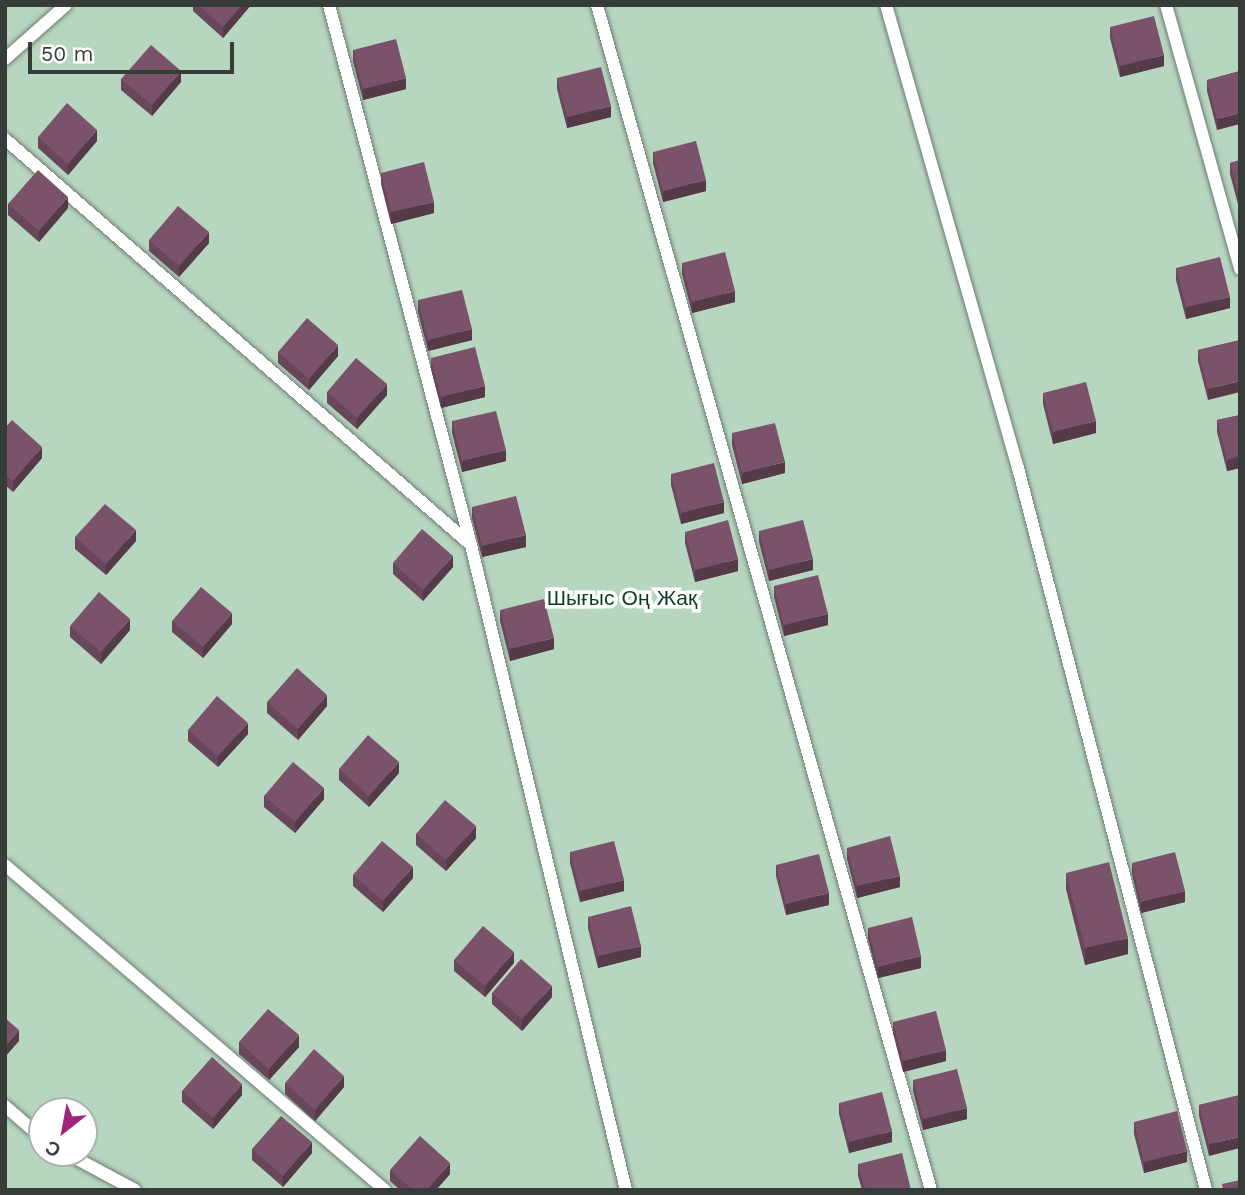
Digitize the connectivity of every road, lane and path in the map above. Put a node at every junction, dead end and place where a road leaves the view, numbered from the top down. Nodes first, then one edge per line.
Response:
1 (66, 5) edge
2 (329, 5) edge
3 (597, 5) edge
4 (886, 5) edge
5 (1166, 5) edge
6 (5, 59) edge
7 (5, 139) edge
8 (1240, 269) edge
9 (471, 545) junction
10 (5, 865) edge
11 (5, 1107) edge
12 (28, 1126) edge
13 (92, 1167) edge
14 (135, 1190) edge
15 (385, 1190) edge
16 (626, 1190) edge
17 (931, 1190) edge
18 (1206, 1190) edge

1 - 6 lane
2 - 9 lane
3 - 17 lane
4 - 18 lane
5 - 8 lane
7 - 9 lane
9 - 16 lane
10 - 15 lane
11 - 12 lane
13 - 14 lane

